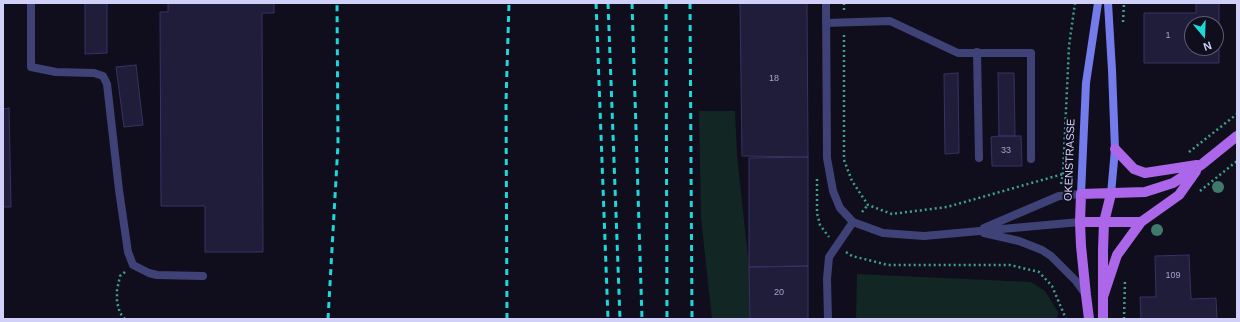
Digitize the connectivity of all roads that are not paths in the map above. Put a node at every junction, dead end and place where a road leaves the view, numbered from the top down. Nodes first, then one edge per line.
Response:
1 (31, 3) edge
2 (826, 3) edge
3 (1098, 3) edge
4 (1108, 3) edge
5 (826, 23) junction
6 (978, 52) junction
7 (1237, 136) edge
8 (1115, 149) junction
9 (979, 158) dead end
10 (1031, 159) dead end
11 (1200, 165) junction
12 (1081, 194) junction
13 (1110, 194) junction
14 (853, 222) junction
15 (1080, 222) junction
16 (1104, 222) junction
17 (1141, 222) junction
18 (976, 232) junction
19 (203, 276) dead end
20 (1086, 295) junction
21 (1103, 297) junction
22 (828, 319) edge
23 (1089, 319) edge
24 (1103, 319) edge

1 - 19 street
2 - 5 street
3 - 12 main road, OKENSTRASSE
4 - 8 main road
5 - 6 street
5 - 14 street
6 - 9 street
6 - 10 street
7 - 11 main road
8 - 11 main road
8 - 13 main road
11 - 13 main road
11 - 17 main road
12 - 13 main road
12 - 15 main road, OKENSTRASSE
12 - 18 street
13 - 16 main road
14 - 18 street
14 - 22 street
15 - 16 main road
15 - 18 street
15 - 20 main road, OKENSTRASSE
16 - 17 main road
16 - 21 main road
17 - 21 main road
18 - 20 street
20 - 23 main road, OKENSTRASSE
21 - 24 main road

